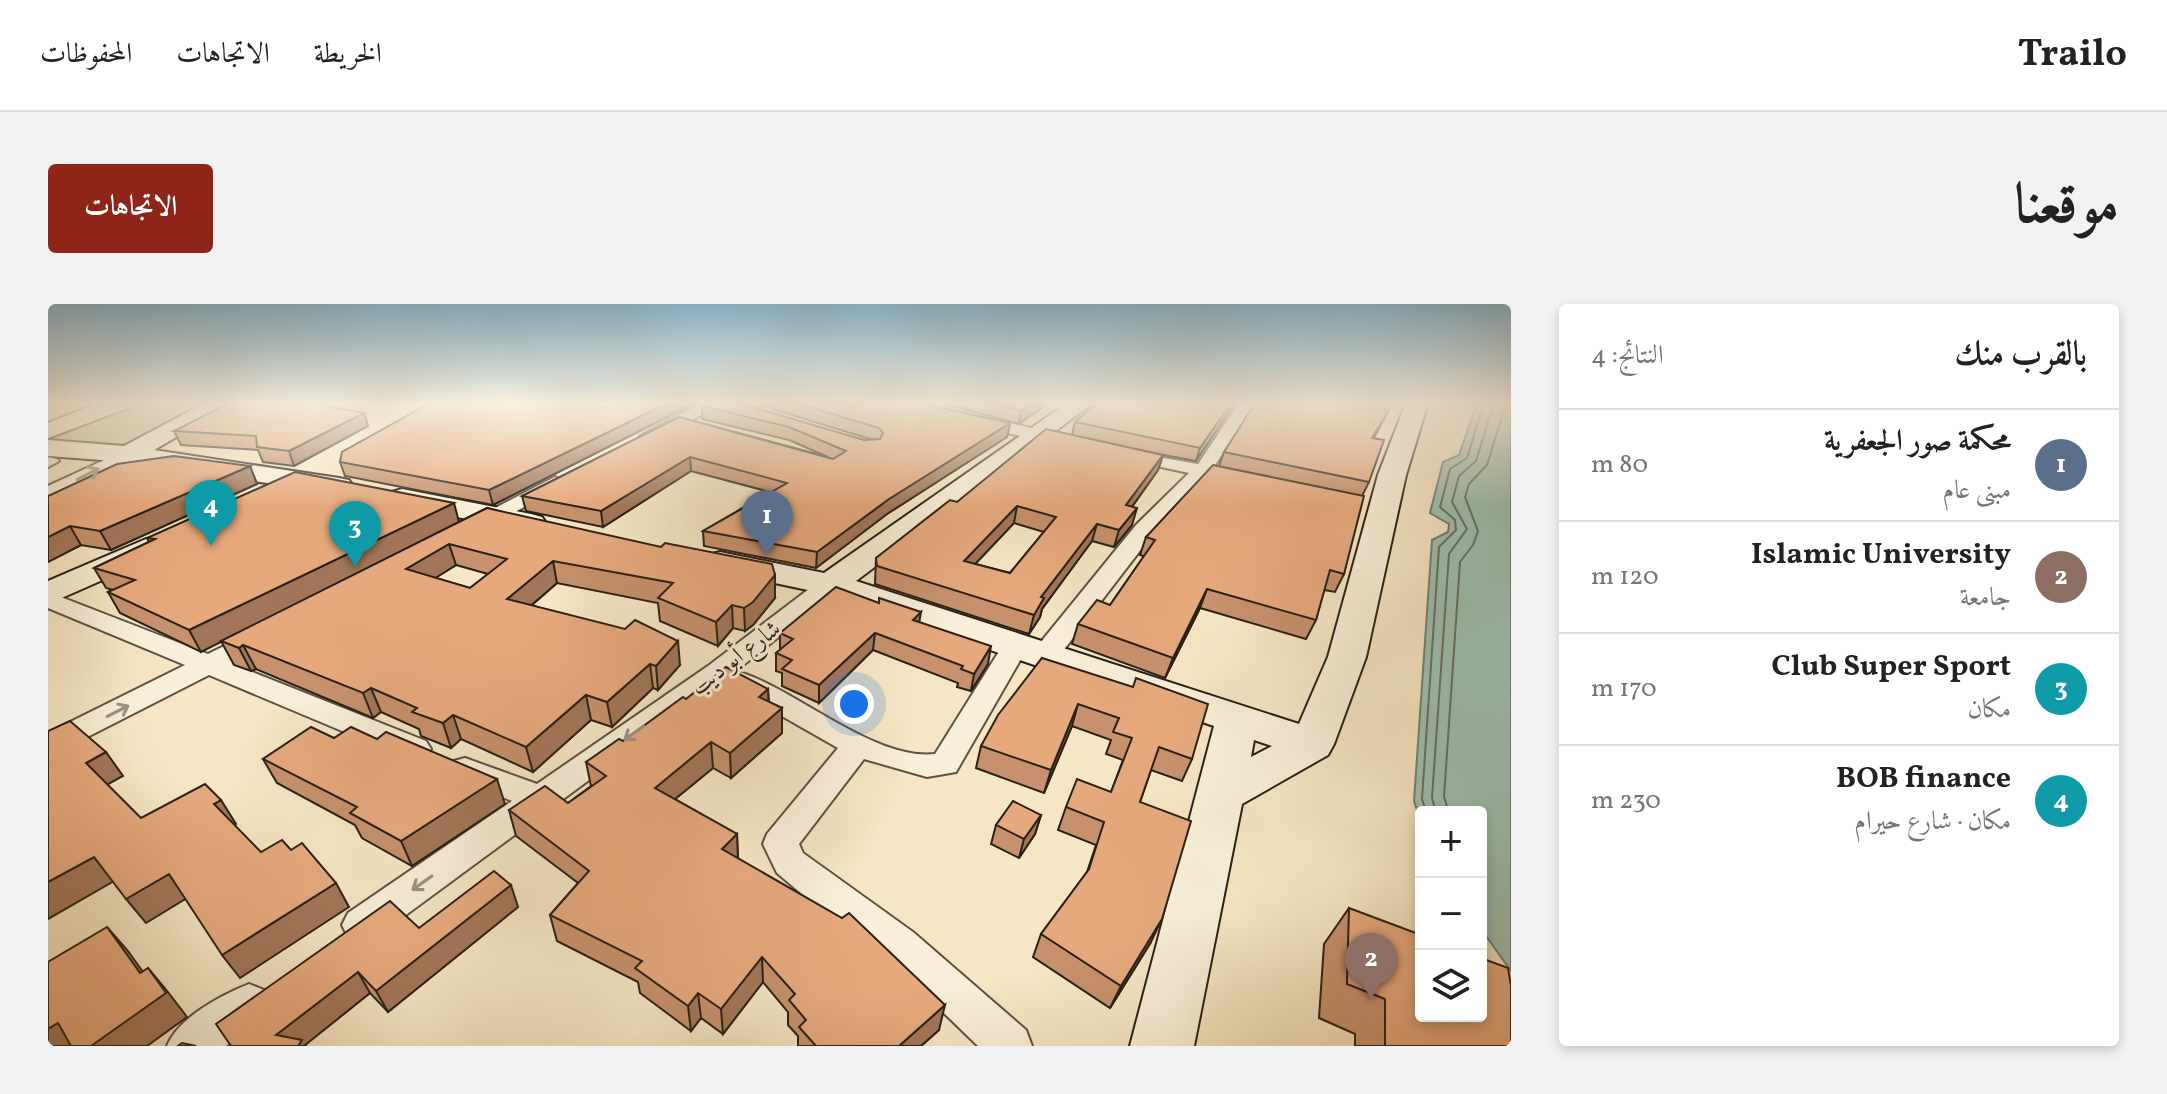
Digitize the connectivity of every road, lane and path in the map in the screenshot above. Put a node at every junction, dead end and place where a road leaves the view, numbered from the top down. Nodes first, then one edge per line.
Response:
1 (67, 438) edge
2 (158, 438) edge
3 (646, 438) edge
4 (1033, 438) edge
5 (1043, 438) edge
6 (1224, 438) edge
7 (1403, 438) edge
8 (1081, 445) edge
9 (628, 447) edge
10 (50, 449) edge
11 (1111, 451) edge
12 (128, 454) junction
13 (326, 463) dead end
14 (1203, 470) junction
15 (573, 474) edge
16 (299, 478) junction
17 (1263, 483) edge
18 (48, 494) edge
19 (243, 504) edge
20 (493, 515) junction
21 (553, 528) edge
22 (173, 536) edge
23 (452, 537) edge
24 (686, 555) edge
25 (830, 584) junction
26 (48, 597) edge
27 (288, 623) edge
28 (1032, 648) junction
29 (206, 667) junction
30 (718, 672) junction
31 (1237, 719) junction
32 (859, 744) junction
33 (1312, 744) junction
34 (48, 746) edge
35 (1221, 794) junction
36 (542, 799) junction
37 (333, 945) edge
38 (281, 982) edge
39 (189, 1046) edge
40 (1010, 1046) edge
41 (1162, 1046) edge

1 - 10 main road
2 - 12 main road
3 - 9 street
4 - 25 main road, شارع أبو ديب
5 - 8 street
6 - 14 street
7 - 33 main road
10 - 12 main road
11 - 14 street
12 - 16 main road
18 -> 12 street
13 - 16 main road
14 - 17 street
14 - 28 street
15 - 20 street
16 - 19 main road
16 - 20 main road
20 - 21 main road
20 - 23 street
22 - 26 main road
24 - 25 main road
25 - 28 main road
25 - 30 street, شارع أبو ديب
26 - 29 street
27 - 29 street
28 - 31 main road
28 - 32 street
34 -> 29 street
29 - 36 street
30 - 32 street
30 -> 36 street, شارع أبو ديب
31 - 33 main road
31 - 35 main road
32 - 40 street
33 - 35 main road
35 - 41 main road
36 -> 37 street, شارع أبو ديب
38 - 39 street

